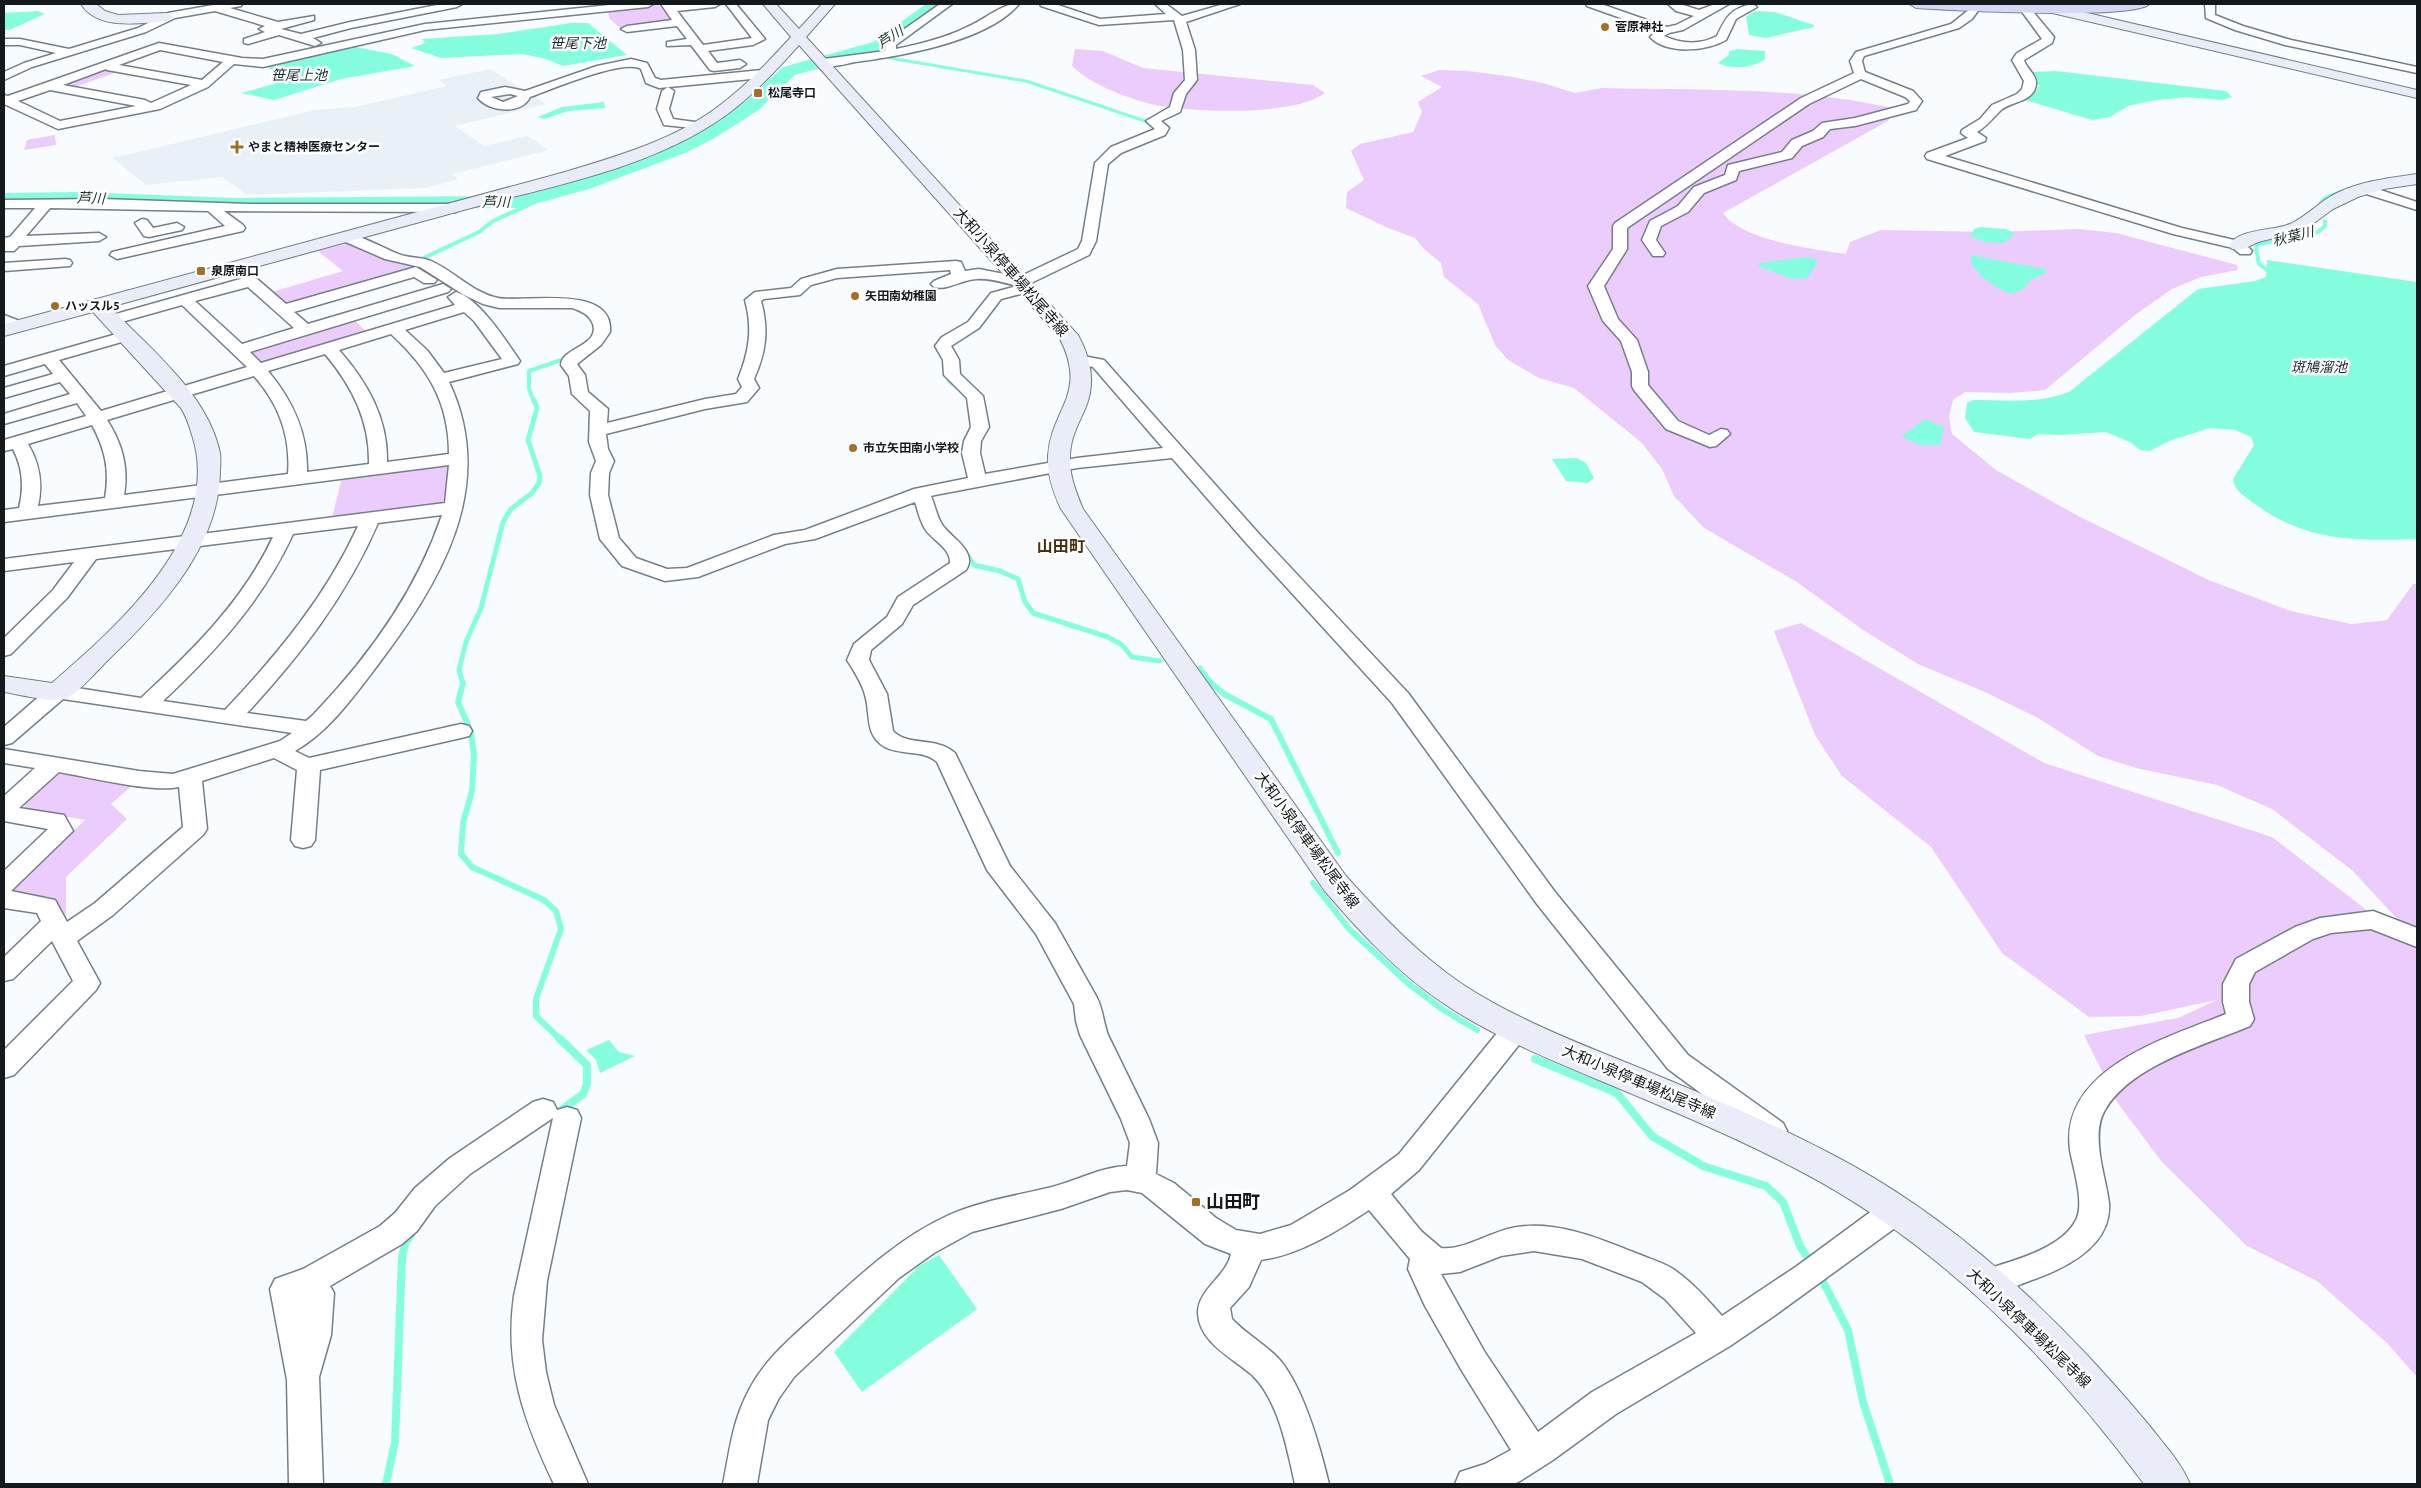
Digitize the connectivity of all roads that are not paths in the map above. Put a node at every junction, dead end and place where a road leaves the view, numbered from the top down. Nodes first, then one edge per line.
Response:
1 (87, 4) edge
2 (237, 4) edge
3 (457, 4) edge
4 (648, 4) edge
5 (715, 4) edge
6 (731, 4) edge
7 (769, 4) edge
8 (829, 4) edge
9 (947, 4) edge
10 (1014, 4) edge
11 (1045, 4) edge
12 (1160, 4) edge
13 (1235, 4) edge
14 (1591, 4) edge
15 (1672, 4) edge
16 (1724, 4) edge
17 (1739, 4) edge
18 (1916, 4) edge
19 (2142, 4) edge
20 (2210, 4) edge
21 (616, 5) edge
22 (1756, 5) edge
23 (2028, 6) edge
24 (215, 7) junction
25 (668, 7) edge
26 (505, 8) dead end
27 (566, 8) edge
28 (1975, 8) junction
29 (2053, 9) junction
30 (414, 13) junction
31 (1700, 14) junction
32 (167, 17) junction
33 (310, 18) dead end
34 (1178, 19) junction
35 (479, 21) junction
36 (683, 26) junction
37 (430, 27) junction
38 (278, 29) junction
39 (627, 29) dead end
40 (1666, 30) junction
41 (129, 34) junction
42 (647, 35) dead end
43 (798, 36) junction
44 (148, 38) dead end
45 (305, 40) junction
46 (248, 41) dead end
47 (4, 42) edge
48 (671, 44) dead end
49 (697, 45) junction
50 (280, 46) dead end
51 (327, 48) junction
52 (82, 49) junction
53 (70, 53) junction
54 (136, 54) junction
55 (885, 54) junction
56 (13, 60) dead end
57 (232, 60) junction
58 (821, 61) junction
59 (32, 64) junction
60 (105, 66) junction
61 (756, 66) junction
62 (2417, 70) edge
63 (1860, 74) junction
64 (4, 76) edge
65 (204, 84) junction
66 (49, 86) junction
67 (668, 91) dead end
68 (2417, 94) edge
69 (525, 95) dead end
70 (5, 100) edge
71 (156, 106) junction
72 (698, 126) junction
73 (2417, 179) edge
74 (2365, 189) junction
75 (47, 203) junction
76 (89, 203) junction
77 (4, 205) edge
78 (461, 206) junction
79 (2417, 206) edge
80 (217, 212) junction
81 (142, 223) dead end
82 (99, 237) dead end
83 (346, 238) junction
84 (60, 239) junction
85 (9, 242) edge
86 (2241, 248) joint
87 (4, 253) edge
88 (1658, 253) dead end
89 (117, 255) dead end
90 (65, 263) dead end
91 (4, 267) edge
92 (959, 276) junction
93 (939, 284) dead end
94 (1024, 285) junction
95 (443, 289) junction
96 (185, 300) junction
97 (467, 306) junction
98 (283, 310) junction
99 (111, 321) junction
100 (9, 326) edge
101 (394, 328) junction
102 (305, 330) junction
103 (328, 348) junction
104 (238, 350) junction
105 (49, 358) junction
106 (1078, 360) junction
107 (256, 369) junction
108 (4, 371) edge
109 (63, 376) junction
110 (439, 379) junction
111 (4, 393) edge
112 (180, 393) junction
113 (80, 397) junction
114 (97, 418) junction
115 (4, 419) edge
116 (597, 431) junction
117 (1721, 434) dead end
118 (11, 444) edge
119 (1178, 452) junction
120 (460, 458) junction
121 (1058, 466) junction
122 (378, 469) junction
123 (297, 480) junction
124 (978, 481) junction
125 (209, 491) junction
126 (921, 494) junction
127 (113, 503) junction
128 (453, 508) junction
129 (27, 514) junction
130 (4, 516) edge
131 (371, 518) junction
132 (286, 529) junction
133 (190, 542) junction
134 (90, 554) junction
135 (4, 565) edge
136 (4, 650) edge
137 (4, 684) edge
138 (58, 692) junction
139 (146, 705) junction
140 (231, 717) junction
141 (310, 729) junction
142 (461, 731) dead end
143 (4, 738) edge
144 (276, 750) junction
145 (4, 756) edge
146 (54, 764) junction
147 (309, 764) junction
148 (190, 777) junction
149 (4, 808) edge
150 (4, 813) edge
151 (303, 840) dead end
152 (4, 885) edge
153 (4, 899) edge
154 (59, 930) junction
155 (2417, 938) edge
156 (4, 972) edge
157 (1516, 1029) junction
158 (4, 1067) edge
159 (1820, 1165) junction
160 (1141, 1179) junction
161 (1372, 1192) junction
162 (1895, 1211) junction
163 (1248, 1246) junction
164 (1426, 1255) junction
165 (1985, 1283) junction
166 (318, 1293) dead end
167 (1719, 1336) junction
168 (303, 1380) junction
169 (1533, 1454) junction
170 (306, 1484) edge
171 (571, 1484) edge
172 (740, 1484) edge
173 (1312, 1484) edge
174 (1472, 1484) edge
175 (2169, 1484) edge

1 - 32 street
2 - 24 street
3 - 30 street
4 - 21 street
5 - 25 street
6 - 49 street
7 - 43 street, 大和小泉停車場松尾寺線
8 - 43 street
9 - 55 street
10 - 55 street
11 - 34 street
12 - 34 street
13 - 34 street
14 - 40 street
15 - 31 street
16 - 31 street
17 - 22 street
18 - 28 main road
19 - 29 main road
20 - 62 street
21 - 27 street
22 - 40 street
23 - 28 main road
23 - 29 main road
23 - 86 street
24 - 32 street
24 - 38 street
25 - 36 street
26 - 35 street
27 - 35 street
28 - 63 street
29 - 68 street
30 - 37 street
30 - 45 street
31 - 40 street
32 - 41 street
33 - 38 street
34 - 94 street
35 - 37 street
36 - 39 street
36 - 42 street
36 - 49 street
37 - 51 street
38 - 45 street
38 - 46 street
41 - 44 street
41 - 52 street
43 - 58 street, 大和小泉停車場松尾寺線
43 - 61 street
45 - 50 street
45 - 51 street
47 - 53 street
48 - 49 street
49 - 61 street
51 - 57 street
52 - 53 street
52 - 54 street
53 - 59 street
54 - 57 street
54 - 60 street
55 - 58 street
56 - 59 street
57 - 65 street
58 - 94 street, 大和小泉停車場松尾寺線
59 - 64 street
60 - 65 street
60 - 66 street
61 - 69 street
61 - 72 street
63 - 88 street
63 - 117 street
65 - 71 street
66 - 70 street
66 - 71 street
67 - 72 street
70 - 71 street
72 - 78 street
73 - 74 street
74 - 79 street
74 - 86 street
75 - 76 street
75 - 77 street
75 - 85 street
76 - 80 street
76 - 84 street
78 - 80 street
78 - 83 street
80 - 81 street
80 - 89 street
82 - 84 street
83 - 99 street
83 - 116 street
84 - 85 street
85 - 87 street
90 - 91 street
92 - 93 street
92 - 94 street
92 - 116 street
94 - 106 street, 大和小泉停車場松尾寺線
94 - 124 street
95 - 97 street
95 - 98 street
95 - 102 street
96 - 98 street
96 - 99 street
96 - 104 street
97 - 101 street
97 - 110 street
98 - 102 street
99 - 100 street
99 - 105 street
99 - 112 street
101 - 103 street
101 - 110 street
102 - 104 street
103 - 107 street
103 - 122 street
104 - 107 street
105 - 108 street
105 - 109 street
106 - 119 street
106 - 121 street, 大和小泉停車場松尾寺線
107 - 112 street
107 - 123 street
109 - 111 street
109 - 113 street
110 - 120 street
112 - 114 street
112 - 125 street
113 - 114 street
113 - 115 street
114 - 118 street
114 - 127 street
116 - 126 street
118 - 129 street
119 - 121 street
119 - 159 street
120 - 122 street
120 - 128 street
121 - 124 street
121 - 157 street, 大和小泉停車場松尾寺線
122 - 123 street
123 - 125 street
124 - 126 street
125 - 127 street
125 - 133 street
126 - 160 street
127 - 129 street
128 - 131 street
128 - 141 street
129 - 130 street
131 - 132 street
131 - 140 street
132 - 133 street
132 - 139 street
133 - 134 street
133 - 138 street
134 - 135 street
134 - 136 street
137 - 138 street
138 - 139 street
138 - 143 street
139 - 140 street
140 - 141 street
141 - 144 street
142 - 147 street
144 - 147 street
144 - 148 street
145 - 146 street
146 - 148 street
146 - 149 street
147 - 151 street
148 - 154 street
150 - 152 street
153 - 154 street
154 - 156 street
154 - 158 street
155 - 165 street
157 - 159 street, 大和小泉停車場松尾寺線
157 - 161 street
159 - 162 street, 大和小泉停車場松尾寺線
160 - 163 street
160 - 172 street
161 - 163 street
161 - 164 street
162 - 165 street, 大和小泉停車場松尾寺線
162 - 167 street
163 - 173 street
164 - 167 street
164 - 169 street
165 - 175 street, 大和小泉停車場松尾寺線
166 - 168 street
167 - 169 street
168 - 170 street
168 - 171 street
169 - 174 street

